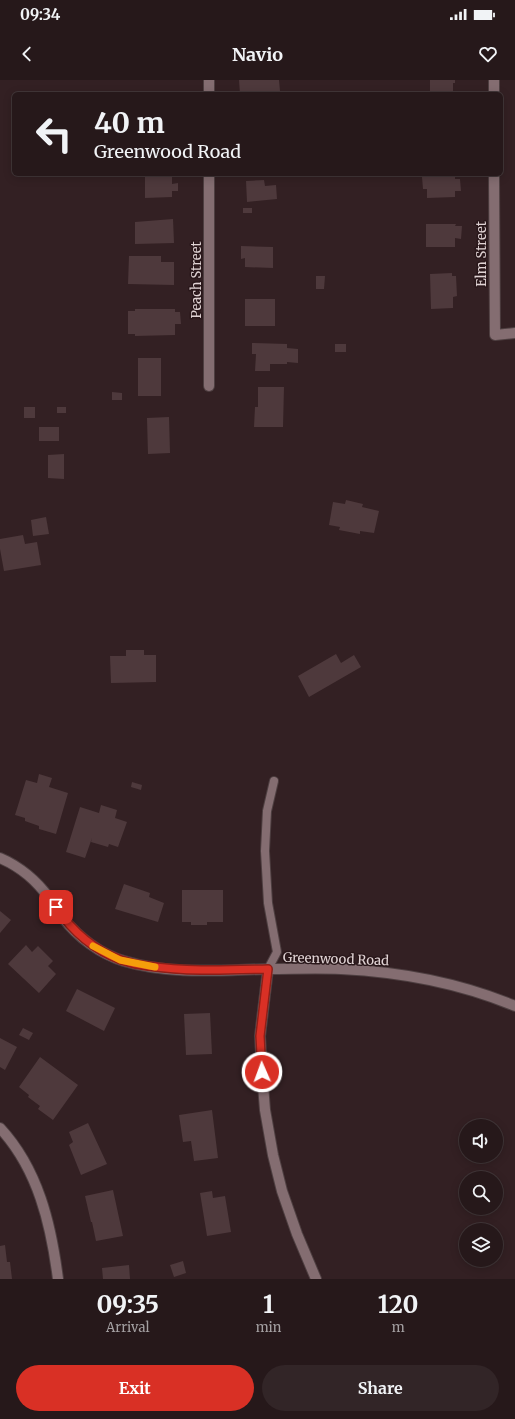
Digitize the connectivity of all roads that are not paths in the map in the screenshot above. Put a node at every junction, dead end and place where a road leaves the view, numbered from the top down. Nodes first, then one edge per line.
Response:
1 (209, 80) edge
2 (494, 80) edge
3 (209, 92) edge
4 (494, 92) edge
5 (209, 176) edge
6 (494, 176) edge
7 (515, 333) edge
8 (209, 386) dead end
9 (274, 781) dead end
10 (0, 858) edge
11 (268, 969) junction
12 (515, 1006) edge
13 (0, 1128) edge
14 (58, 1279) edge
15 (316, 1279) edge

1 - 3 street
2 - 4 street
5 - 8 street, Peach Street
6 - 7 street, Elm Street
9 - 11 lane
10 - 11 street, Greenwood Road
11 - 12 street, Greenwood Road
11 - 15 street
13 - 14 street

